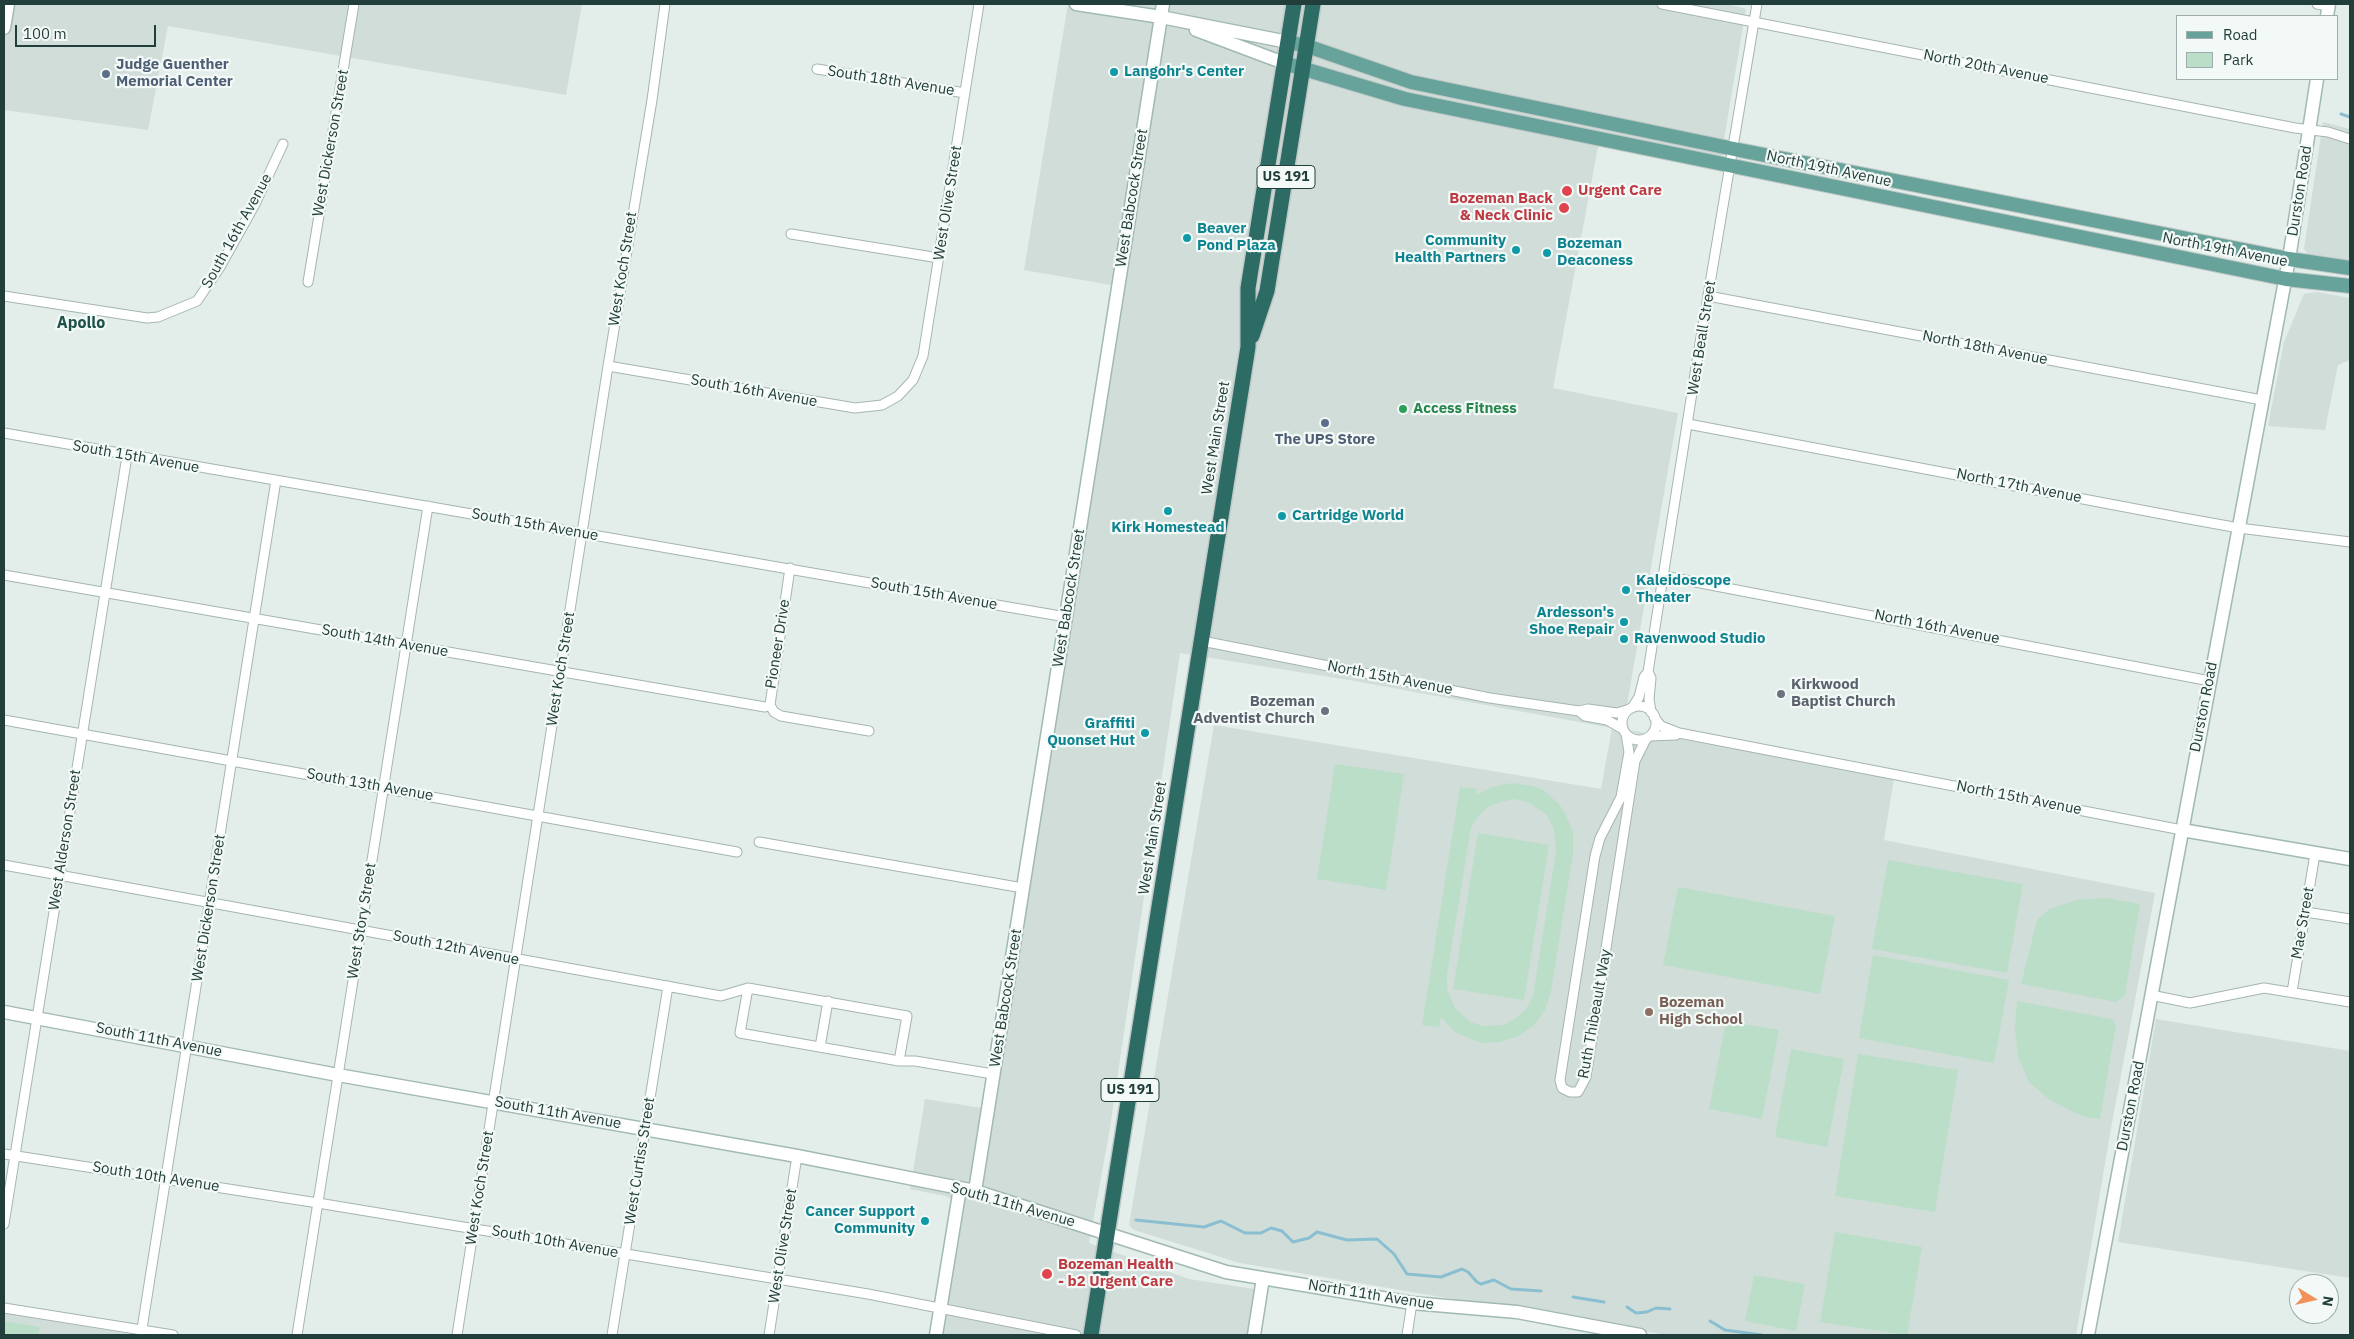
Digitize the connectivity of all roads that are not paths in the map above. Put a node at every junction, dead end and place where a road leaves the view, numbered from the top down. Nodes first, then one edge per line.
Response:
1 (8, 4) edge
2 (354, 4) edge
3 (665, 4) edge
4 (979, 4) edge
5 (1076, 4) edge
6 (1163, 4) edge
7 (1294, 4) edge
8 (1313, 4) edge
9 (1662, 4) edge
10 (1757, 4) edge
11 (1161, 17) junction
12 (1754, 21) junction
13 (4, 28) edge
14 (1288, 42) junction
15 (1307, 46) junction
16 (1284, 64) junction
17 (1304, 68) junction
18 (817, 69) dead end
19 (2317, 80) edge
20 (965, 94) junction
21 (2309, 131) junction
22 (2350, 139) edge
23 (283, 144) dead end
24 (1734, 149) junction
25 (1730, 165) junction
26 (791, 234) dead end
27 (939, 258) junction
28 (2290, 259) junction
29 (2350, 268) edge
30 (2286, 279) junction
31 (308, 282) dead end
32 (2350, 286) edge
33 (4, 296) edge
34 (1708, 296) junction
35 (1248, 347) junction
36 (608, 366) junction
37 (898, 396) joint
38 (2262, 400) junction
39 (1688, 424) junction
40 (4, 433) edge
41 (127, 456) junction
42 (276, 480) junction
43 (428, 506) junction
44 (2239, 528) junction
45 (582, 533) junction
46 (2350, 542) edge
47 (790, 568) junction
48 (4, 575) edge
49 (1664, 576) junction
50 (105, 592) junction
51 (1066, 617) junction
52 (254, 618) junction
53 (1202, 641) junction
54 (406, 645) junction
55 (560, 672) junction
56 (1648, 672) junction
57 (2210, 681) junction
58 (765, 707) dead end
59 (1631, 709) junction
60 (1579, 711) junction
61 (1653, 714) junction
62 (4, 720) edge
63 (869, 731) dead end
64 (1625, 732) junction
65 (82, 734) junction
66 (1689, 735) junction
67 (1648, 737) junction
68 (232, 760) junction
69 (384, 788) junction
70 (538, 816) junction
71 (2182, 830) junction
72 (759, 842) dead end
73 (737, 852) dead end
74 (2315, 854) junction
75 (2350, 859) edge
76 (4, 865) edge
77 (60, 875) junction
78 (1023, 888) junction
79 (209, 903) junction
80 (2306, 912) junction
81 (2350, 919) edge
82 (361, 930) junction
83 (516, 959) junction
84 (668, 986) junction
85 (748, 988) junction
86 (2292, 992) junction
87 (2151, 995) junction
88 (828, 1001) junction
89 (2350, 1002) edge
90 (4, 1012) edge
91 (37, 1018) junction
92 (187, 1045) junction
93 (820, 1047) junction
94 (899, 1062) junction
95 (338, 1074) junction
96 (994, 1074) junction
97 (493, 1102) junction
98 (645, 1130) junction
99 (4, 1154) edge
100 (15, 1155) junction
101 (797, 1156) junction
102 (166, 1178) junction
103 (960, 1188) junction
104 (975, 1191) junction
105 (318, 1203) junction
106 (4, 1224) edge
107 (474, 1228) junction
108 (1107, 1233) junction
109 (625, 1254) junction
110 (1263, 1278) junction
111 (778, 1279) junction
112 (1412, 1303) junction
113 (4, 1308) edge
114 (940, 1309) junction
115 (142, 1333) edge
116 (173, 1335) edge
117 (297, 1335) edge
118 (457, 1335) edge
119 (612, 1335) edge
120 (769, 1335) edge
121 (936, 1335) edge
122 (1076, 1335) edge
123 (1090, 1335) edge
124 (1254, 1335) edge
125 (1407, 1335) edge
126 (1640, 1335) edge
127 (2088, 1335) edge

1 - 13 street
2 - 31 street, West Dickerson Street
3 - 36 street, West Koch Street
4 - 20 street, West Olive Street
5 - 11 street
6 - 11 street, West Babcock Street
7 - 14 highway, West Main Street / US 191
8 - 15 highway, West Main Street / US 191
9 - 12 street, North 20th Avenue
10 - 12 street, West Beall Street
11 - 14 street
11 - 16 street
11 - 51 street, West Babcock Street
12 - 21 street, North 20th Avenue
12 - 24 street, West Beall Street
14 - 15 main road, North 19th Avenue
14 - 16 highway, West Main Street / US 191
15 - 17 highway, West Main Street / US 191
15 - 24 main road, North 19th Avenue
16 - 17 main road, North 19th Avenue
16 - 35 highway, West Main Street / US 191
17 - 25 main road, North 19th Avenue
17 - 35 highway, West Main Street / US 191
18 - 20 street, South 18th Avenue
19 - 21 street, Durston Road
20 - 27 street, West Olive Street
21 - 22 street, North 20th Avenue
21 - 28 street, Durston Road
23 - 33 street, South 16th Avenue
24 - 25 street, West Beall Street
24 - 28 main road, North 19th Avenue
25 - 30 main road, North 19th Avenue
25 - 34 street, West Beall Street
26 - 27 street
27 - 37 street, West Olive Street
28 - 29 main road, North 19th Avenue
28 - 30 street, Durston Road
30 - 32 main road, North 19th Avenue
30 - 38 street, Durston Road
34 - 38 street, North 18th Avenue
34 - 39 street, West Beall Street
35 - 53 highway, West Main Street / US 191
36 - 37 street, South 16th Avenue
36 - 45 street, West Koch Street
38 - 44 street, Durston Road
39 - 44 street, North 17th Avenue
39 - 49 street, West Beall Street
40 - 41 street, South 15th Avenue
41 - 42 street, South 15th Avenue
41 - 50 street, West Alderson Street
42 - 43 street, South 15th Avenue
42 - 52 street, West Dickerson Street
43 - 45 street, South 15th Avenue
43 - 54 street, West Story Street
44 - 46 street, North 17th Avenue
44 - 57 street, Durston Road
45 - 47 street, South 15th Avenue
45 - 55 street, West Koch Street
47 - 51 street, South 15th Avenue
47 - 63 street, Pioneer Drive
48 - 50 street, South 14th Avenue
49 - 56 street, West Beall Street
49 - 57 street, North 16th Avenue
50 - 52 street, South 14th Avenue
50 - 65 street, West Alderson Street
51 - 78 street, West Babcock Street
52 - 54 street, South 14th Avenue
52 - 68 street, West Dickerson Street
53 - 60 street, North 15th Avenue
53 - 108 highway, West Main Street / US 191
54 - 55 street, South 14th Avenue
54 - 69 street, West Story Street
55 - 58 street, South 14th Avenue
55 - 70 street, West Koch Street
56 - 59 street, West Beall Street
56 - 61 street, West Beall Street
57 - 71 street, Durston Road
59 - 60 street, North 15th Avenue
59 - 61 street
59 - 64 street
60 - 64 street, North 15th Avenue
61 - 66 street, North 15th Avenue
61 - 67 street
62 - 65 street, South 13th Avenue
64 - 67 street
64 - 67 street, Ruth Thibeault Way
65 - 68 street, South 13th Avenue
65 - 77 street, West Alderson Street
66 - 67 street, North 15th Avenue
66 - 71 street, North 15th Avenue
68 - 69 street, South 13th Avenue
68 - 79 street, West Dickerson Street
69 - 70 street, South 13th Avenue
69 - 82 street, West Story Street
70 - 73 street, South 13th Avenue
70 - 83 street, West Koch Street
71 - 74 street, North 15th Avenue
71 - 87 street, Durston Road
72 - 78 street
74 - 75 street, North 15th Avenue
74 - 80 street, Mae Street
76 - 77 street, South 12th Avenue
77 - 79 street, South 12th Avenue
77 - 91 street, West Alderson Street
78 - 96 street, West Babcock Street
79 - 82 street, South 12th Avenue
79 - 92 street, West Dickerson Street
80 - 81 street
80 - 86 street, Mae Street
82 - 83 street, South 12th Avenue
82 - 95 street, West Story Street
83 - 84 street, South 12th Avenue
83 - 97 street, West Koch Street
84 - 85 street, South 12th Avenue
84 - 98 street, West Curtiss Street
85 - 88 street, South 12th Avenue
85 - 93 street
86 - 87 street
86 - 89 street
87 - 127 street, Durston Road
88 - 93 street
88 - 94 street, South 12th Avenue
90 - 91 street, South 11th Avenue
91 - 92 street, South 11th Avenue
91 - 100 street, West Alderson Street
92 - 95 street, South 11th Avenue
92 - 102 street, West Dickerson Street
93 - 94 street
94 - 96 street
95 - 97 street, South 11th Avenue
95 - 105 street, West Story Street
96 - 104 street, West Babcock Street
97 - 98 street, South 11th Avenue
97 - 107 street, West Koch Street
98 - 101 street, South 11th Avenue
98 - 109 street, West Curtiss Street
99 - 100 street, South 10th Avenue
100 - 102 street, South 10th Avenue
100 - 106 street, West Alderson Street
101 - 103 street, South 11th Avenue
101 - 111 street, West Olive Street
102 - 105 street, South 10th Avenue
102 - 115 street, West Dickerson Street
103 - 104 street, South 11th Avenue
103 - 114 street
104 - 108 street, South 11th Avenue
105 - 107 street, South 10th Avenue
105 - 117 street, West Story Street
107 - 109 street, South 10th Avenue
107 - 118 street, West Koch Street
108 - 110 street, North 11th Avenue
108 - 123 highway, West Main Street / US 191
109 - 111 street, South 10th Avenue
109 - 119 street, West Curtiss Street
110 - 112 street, North 11th Avenue
110 - 124 street
111 - 114 street, South 10th Avenue
111 - 120 street, West Olive Street
112 - 125 street
112 - 126 street, North 11th Avenue
113 - 115 street
114 - 121 street
114 - 122 street, South 10th Avenue
115 - 116 street

